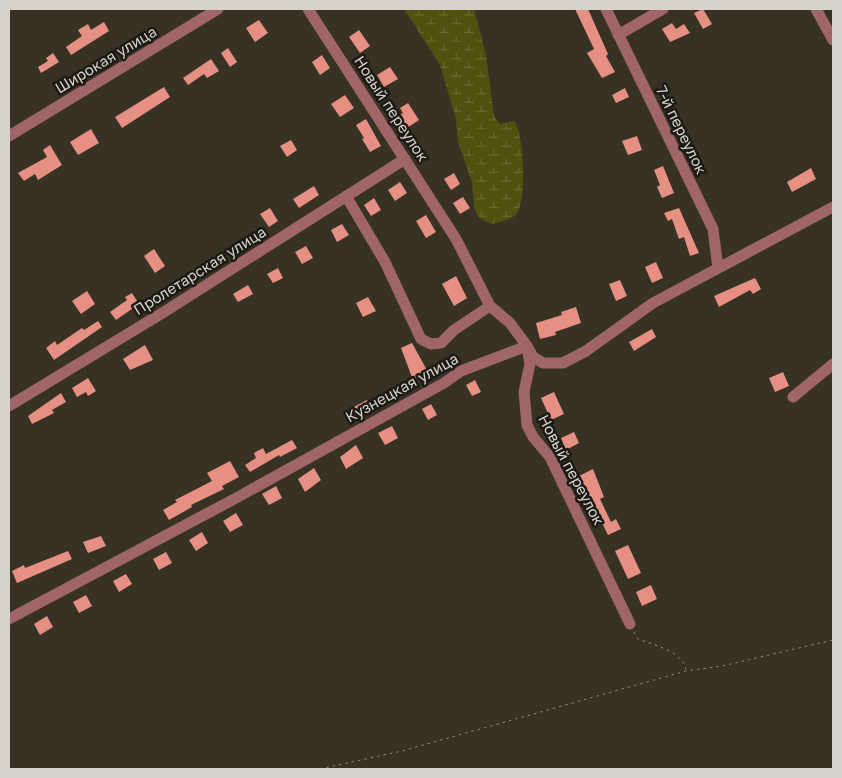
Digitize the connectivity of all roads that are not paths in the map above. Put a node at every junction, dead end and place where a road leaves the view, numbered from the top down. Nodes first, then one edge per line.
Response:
1 (218, 9) edge
2 (308, 9) edge
3 (606, 9) edge
4 (664, 9) edge
5 (816, 9) edge
6 (618, 35) junction
7 (833, 40) edge
8 (9, 136) edge
9 (405, 159) junction
10 (346, 196) junction
11 (833, 207) edge
12 (718, 268) junction
13 (490, 306) junction
14 (527, 346) junction
15 (833, 364) edge
16 (793, 397) dead end
17 (9, 406) edge
18 (9, 619) edge
19 (630, 624) road end

1 - 8 street, Широкая улица
2 - 9 street, Новый переулок
3 - 6 street, 7-й переулок
4 - 6 street
5 - 7 street
6 - 12 street, 7-й переулок
9 - 10 street, Пролетарская улица
9 - 13 street, Новый переулок
10 - 13 street
10 - 17 street, Пролетарская улица
11 - 12 street
12 - 14 street
13 - 14 street, Новый переулок
14 - 18 street, Кузнецкая улица
14 - 19 street, Новый переулок
15 - 16 street

